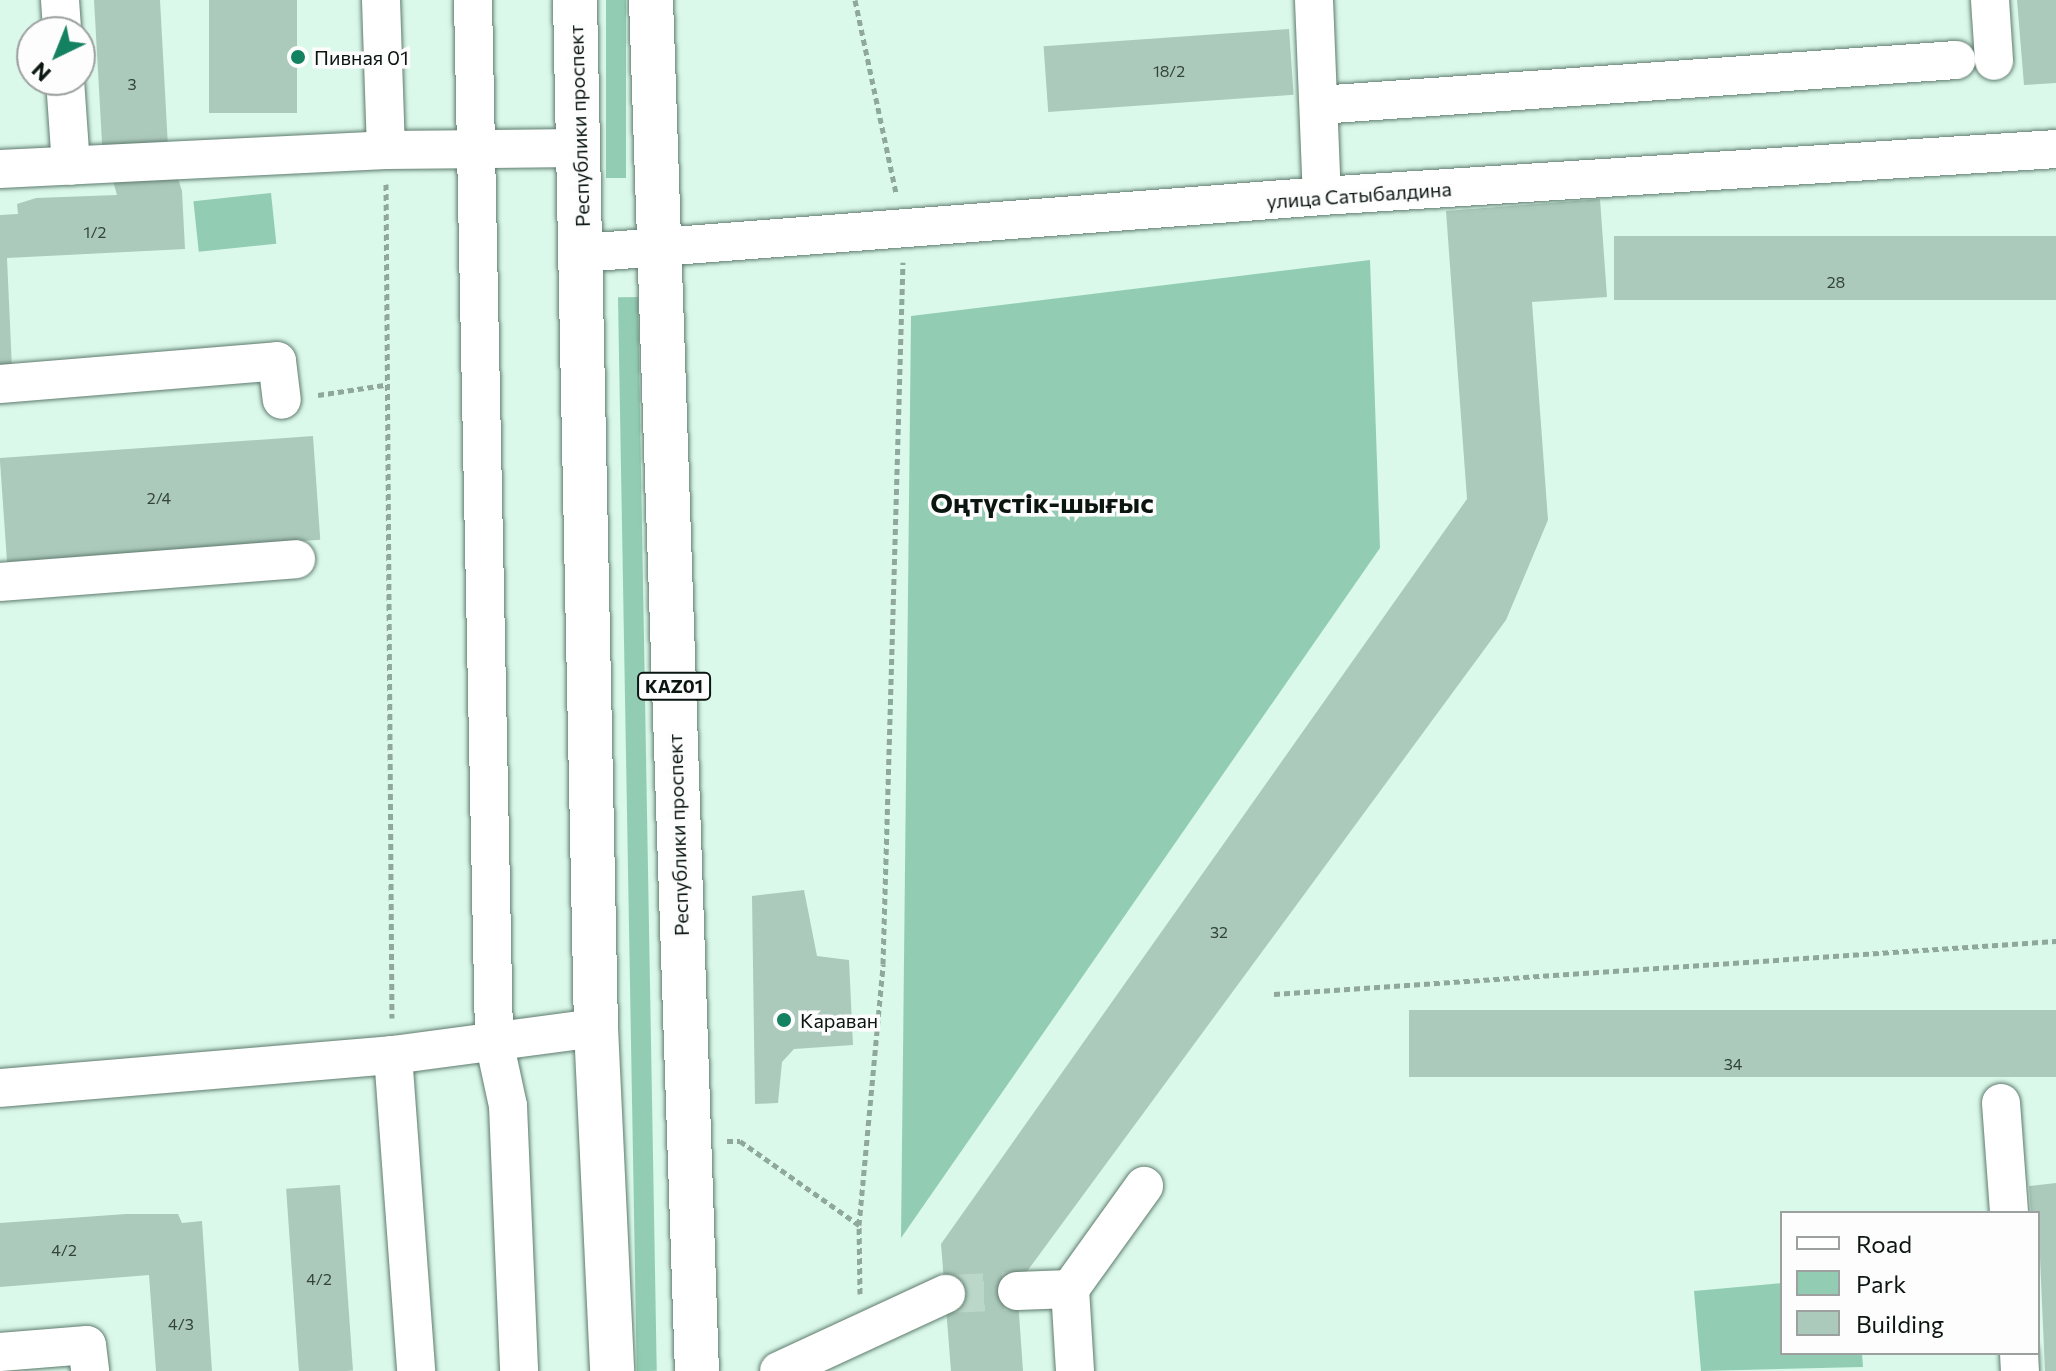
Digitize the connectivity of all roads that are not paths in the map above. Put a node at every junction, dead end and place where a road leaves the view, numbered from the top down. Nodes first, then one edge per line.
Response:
1 (381, 0) edge
2 (473, 0) edge
3 (575, 0) edge
4 (651, 0) edge
5 (1314, 0) edge
6 (1990, 0) edge
7 (1956, 60) dead end
8 (1994, 61) dead end
9 (66, 96) edge
10 (1319, 105) junction
11 (579, 148) junction
12 (2056, 149) edge
13 (386, 150) junction
14 (475, 150) junction
15 (71, 166) junction
16 (0, 169) edge
17 (1322, 196) junction
18 (662, 251) junction
19 (582, 253) junction
20 (0, 384) edge
21 (282, 400) road end
22 (296, 559) dead end
23 (0, 582) edge
24 (596, 1028) junction
25 (494, 1041) junction
26 (393, 1055) junction
27 (0, 1088) edge
28 (2001, 1103) dead end
29 (1144, 1186) dead end
30 (2009, 1211) edge
31 (1070, 1289) junction
32 (1017, 1291) tunnel mouth
33 (946, 1294) tunnel mouth
34 (0, 1352) edge
35 (90, 1371) edge
36 (416, 1371) edge
37 (519, 1371) edge
38 (612, 1371) edge
39 (697, 1371) edge
40 (779, 1371) edge
41 (1075, 1371) edge

1 - 13 street
2 - 14 street
3 - 11 highway, Республики проспект
4 - 18 highway, Республики проспект / KАZ01
5 - 10 street
6 - 8 street
7 - 10 street
9 - 15 street
10 - 17 street
11 - 14 street
11 - 19 highway, Республики проспект
12 - 17 street, улица Сатыбалдина
13 - 14 street
13 - 15 street
14 - 25 street
15 - 16 street
17 - 18 street, улица Сатыбалдина
18 - 19 street, Республики проспект
18 - 39 highway, Республики проспект / KАZ01
19 - 24 highway, Республики проспект
20 - 21 street
22 - 23 street
24 - 25 street
24 - 38 highway, Республики проспект
25 - 26 street
25 - 37 street
26 - 27 street
26 - 36 street
28 - 30 street
29 - 31 street
31 - 32 street
31 - 41 street
33 - 40 street
34 - 35 street

